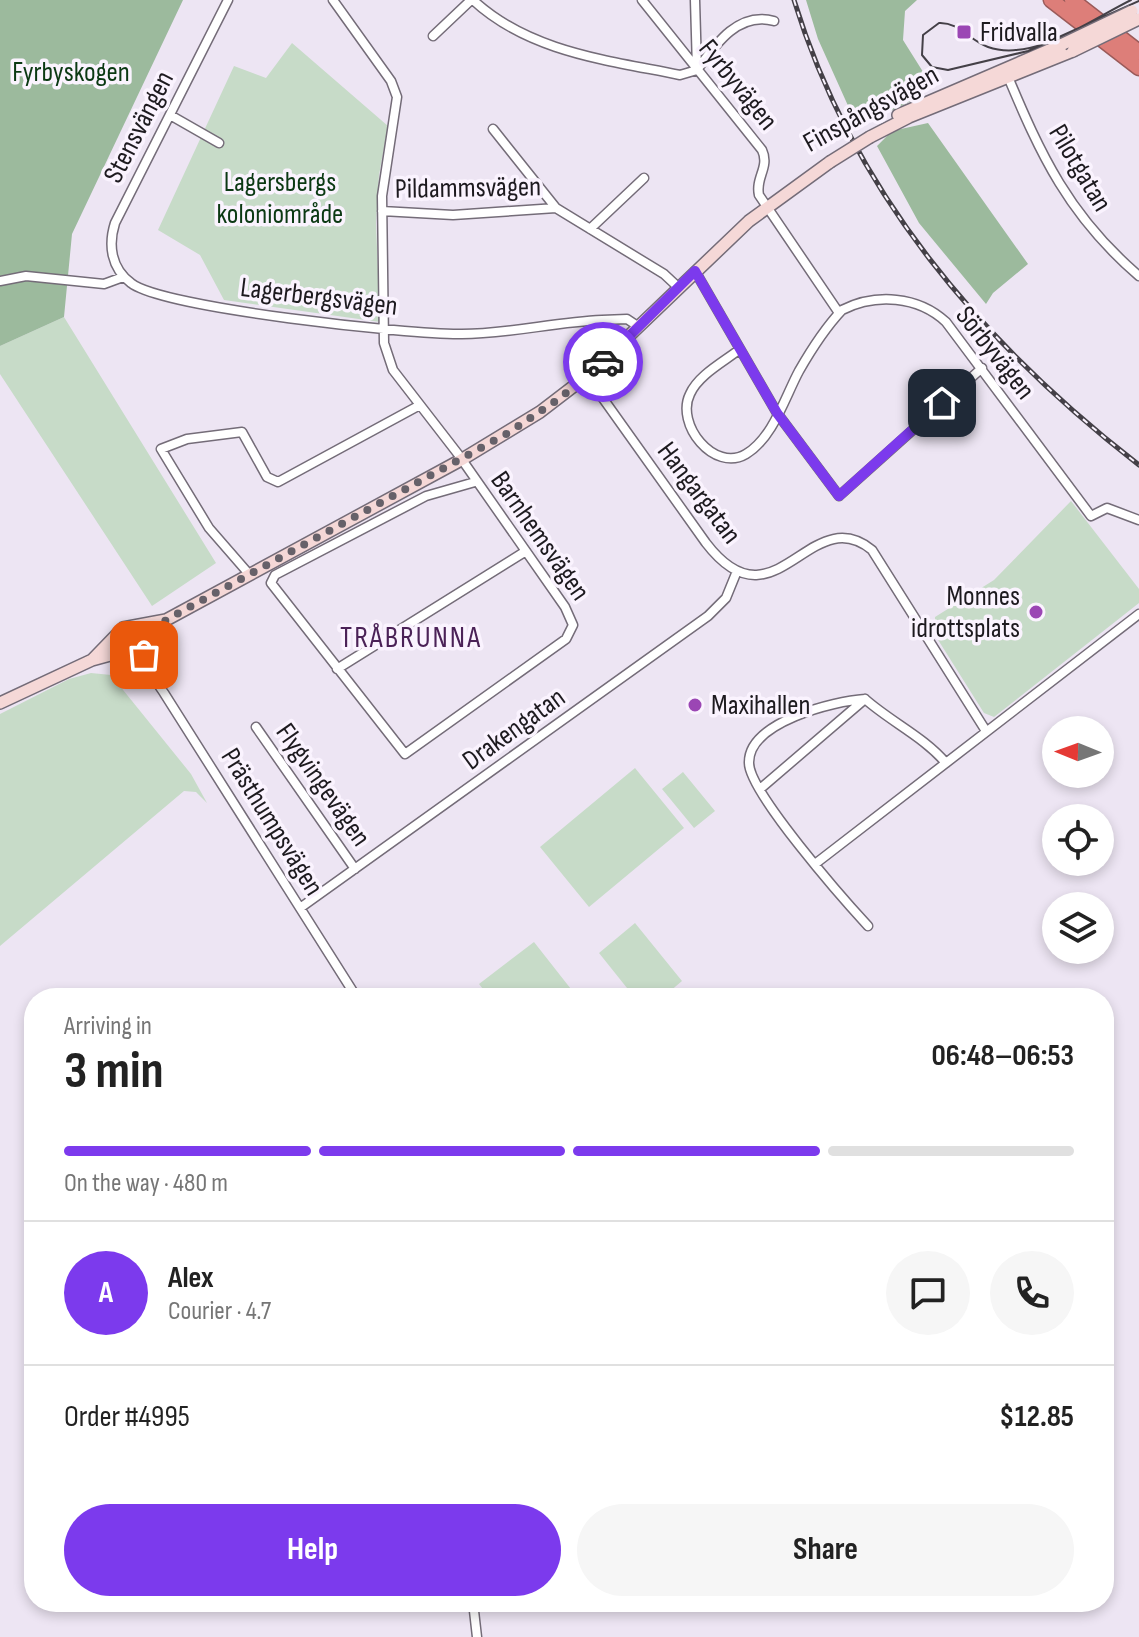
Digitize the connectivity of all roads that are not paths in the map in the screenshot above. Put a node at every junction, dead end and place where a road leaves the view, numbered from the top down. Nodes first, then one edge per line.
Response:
1 (228, 0) edge
2 (333, 0) edge
3 (472, 0) edge
4 (642, 0) edge
5 (695, 0) edge
6 (1051, 0) edge
7 (1072, 0) edge
8 (1137, 13) edge
9 (774, 21) dead end
10 (433, 36) dead end
11 (1139, 52) edge
12 (1139, 68) edge
13 (697, 70) junction
14 (1007, 74) junction
15 (170, 115) junction
16 (493, 129) dead end
17 (219, 143) dead end
18 (644, 178) dead end
19 (766, 206) junction
20 (556, 208) junction
21 (382, 211) junction
22 (590, 229) junction
23 (695, 271) junction
24 (1139, 276) edge
25 (123, 277) junction
26 (0, 281) edge
27 (679, 288) junction
28 (839, 313) junction
29 (639, 327) junction
30 (385, 328) junction
31 (740, 349) junction
32 (982, 368) junction
33 (587, 376) junction
34 (420, 405) junction
35 (777, 413) junction
36 (461, 460) junction
37 (475, 482) junction
38 (1139, 520) edge
39 (526, 551) junction
40 (737, 571) junction
41 (249, 574) junction
42 (1139, 614) edge
43 (166, 620) junction
44 (134, 627) junction
45 (115, 637) junction
46 (143, 645) junction
47 (126, 655) junction
48 (92, 660) junction
49 (337, 669) junction
50 (149, 671) junction
51 (865, 699) junction
52 (0, 703) edge
53 (256, 727) dead end
54 (986, 731) junction
55 (946, 763) junction
56 (760, 789) junction
57 (815, 864) junction
58 (355, 869) junction
59 (300, 908) junction
60 (868, 926) dead end
61 (351, 988) edge
62 (474, 1612) edge
63 (477, 1637) edge

1 - 15 street, Stensvängen
2 - 21 street
3 - 10 street
3 - 13 street
4 - 13 street, Fyrbyvägen
5 - 13 street
6 - 12 highway
7 - 11 highway
8 - 14 main road, Finspångsvägen, bridge
9 - 13 street
13 - 19 street, Fyrbyvägen
14 - 19 main road, Finspångsvägen, bridge
14 - 24 street, Pilotgatan
15 - 17 street
15 - 25 street, Stensvängen
16 - 20 street, Pildammsvägen
18 - 22 street
19 - 23 main road, Finspångsvägen
19 - 28 street
20 - 21 street, Pildammsvägen
20 - 22 street, Pildammsvägen
21 - 30 street
22 - 27 street, Pildammsvägen
23 - 27 main road, Finspångsvägen
23 - 31 street
25 - 26 street
25 - 30 street, Lagerbergsvägen
27 - 29 main road, Finspångsvägen
28 - 32 street, Sörbyvägen
28 - 35 street
29 - 30 street, Lagerbergsvägen
29 - 33 main road, Finspångsvägen
30 - 34 street
31 - 35 street
31 - 35 street
32 - 35 street
32 - 38 street, Sörbyvägen
33 - 36 main road, Finspångsvägen
33 - 40 street, Hangargatan
34 - 36 street
34 - 41 street
36 - 37 street, Barnhemsvägen
36 - 41 main road, Finspångsvägen
37 - 39 street, Barnhemsvägen
37 - 49 street
39 - 49 street
39 - 49 street, Barnhemsvägen
40 - 54 street, Hangargatan
40 - 58 street, Drakengatan
41 - 43 main road, Finspångsvägen
42 - 54 street
43 - 44 main road, Finspångsvägen
43 - 46 main road, Finspångsvägen
44 - 45 main road, Finspångsvägen
44 - 46 main road
45 - 47 main road
45 - 48 main road, Finspångsvägen
46 - 47 main road, Finspångsvägen
46 - 50 street, Prästhumpsvägen
47 - 48 main road, Finspångsvägen
47 - 50 street, Prästhumpsvägen
48 - 52 main road, Finspångsvägen
50 - 59 street, Prästhumpsvägen
51 - 55 street
51 - 56 street
51 - 56 street
53 - 58 street, Flygvingevägen
54 - 55 street
55 - 57 street
56 - 57 street
57 - 60 street
58 - 59 street, Drakengatan
59 - 61 street, Prästhumpsvägen
62 - 63 street

